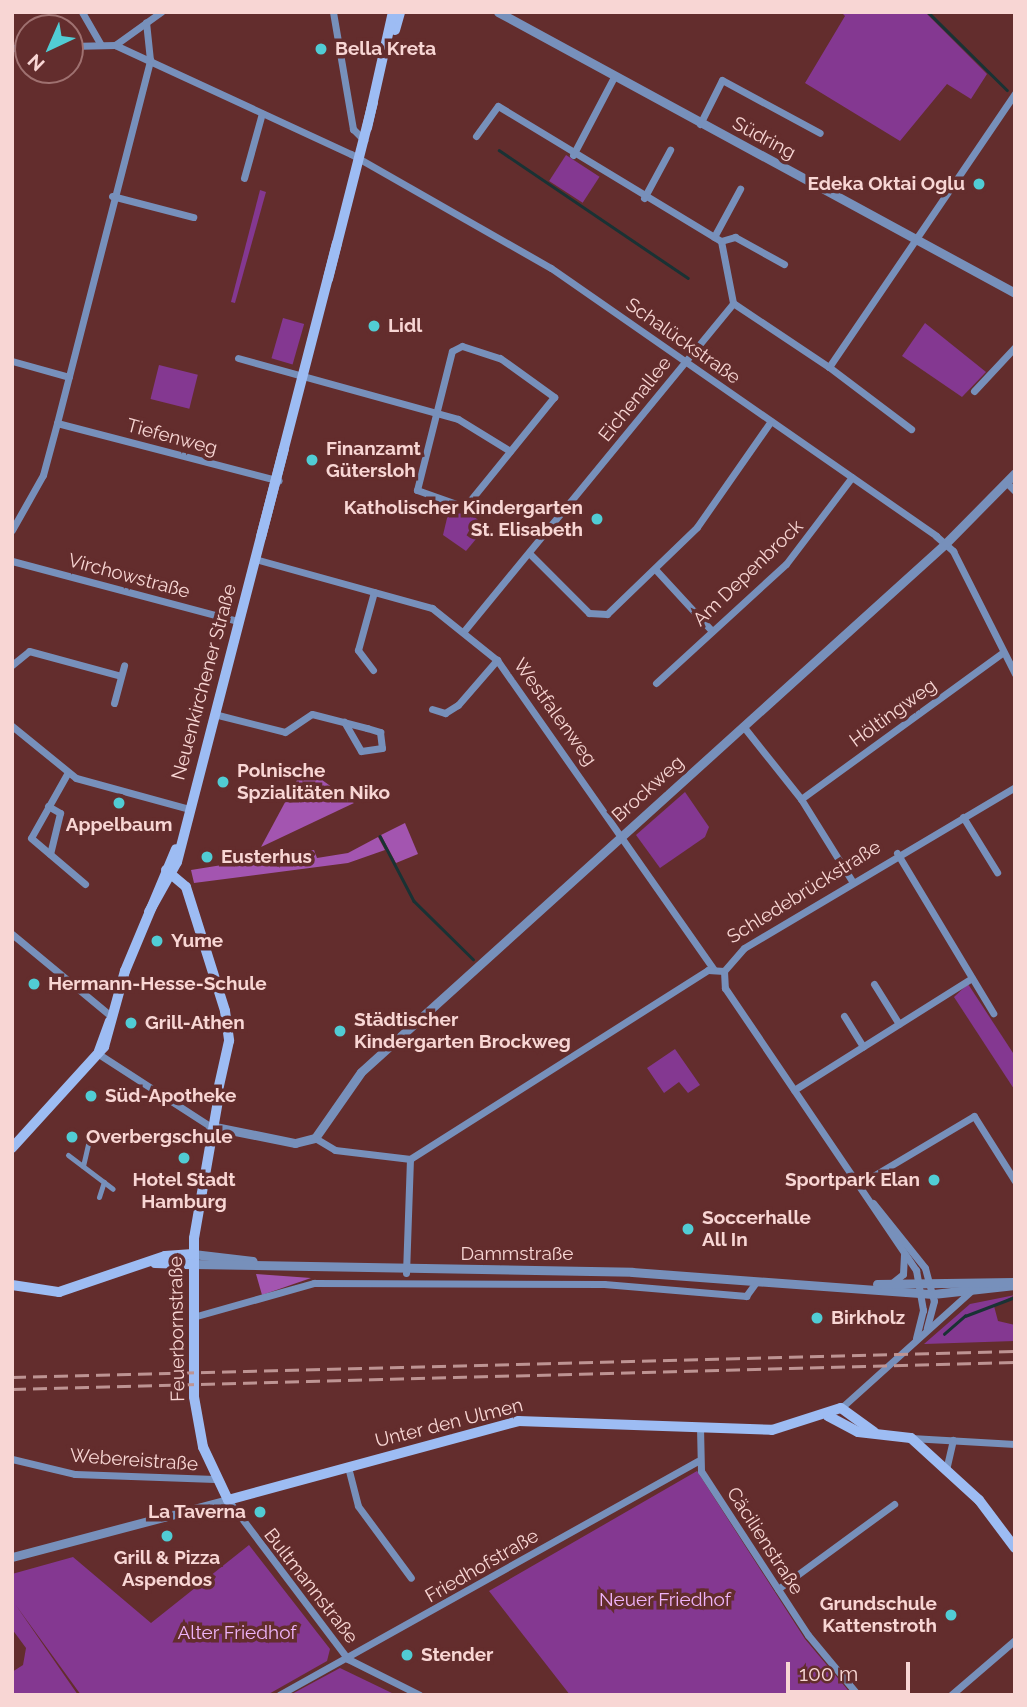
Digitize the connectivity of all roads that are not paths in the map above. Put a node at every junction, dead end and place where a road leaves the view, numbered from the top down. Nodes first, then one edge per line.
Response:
1 (82, 12) edge
2 (161, 12) edge
3 (333, 12) edge
4 (393, 12) edge
5 (400, 12) edge
6 (498, 12) edge
7 (146, 22) junction
8 (115, 44) junction
9 (101, 45) junction
10 (84, 46) edge
11 (150, 60) junction
12 (382, 66) junction
13 (614, 77) junction
14 (1015, 93) edge
15 (262, 113) junction
16 (700, 124) junction
17 (820, 133) dead end
18 (476, 136) dead end
19 (364, 140) junction
20 (670, 150) dead end
21 (573, 155) junction
22 (359, 159) junction
23 (244, 178) dead end
24 (740, 189) dead end
25 (112, 196) junction
26 (644, 198) junction
27 (193, 217) dead end
28 (718, 239) junction
29 (916, 239) junction
30 (783, 264) dead end
31 (1015, 293) edge
32 (733, 303) junction
33 (1015, 347) edge
34 (238, 358) dead end
35 (12, 360) edge
36 (685, 362) junction
37 (829, 367) junction
38 (304, 376) junction
39 (69, 377) junction
40 (974, 391) dead end
41 (436, 413) junction
42 (771, 421) junction
43 (57, 423) junction
44 (911, 429) dead end
45 (510, 452) junction
46 (1015, 473) edge
47 (852, 477) junction
48 (276, 480) junction
49 (1006, 482) junction
50 (1015, 491) edge
51 (12, 530) edge
52 (946, 543) junction
53 (530, 553) junction
54 (255, 559) junction
55 (12, 561) edge
56 (655, 569) junction
57 (374, 592) junction
58 (238, 621) junction
59 (464, 631) junction
60 (712, 631) junction
61 (1003, 652) junction
62 (497, 660) junction
63 (12, 665) edge
64 (124, 665) dead end
65 (373, 670) dead end
66 (1015, 674) edge
67 (121, 676) junction
68 (656, 683) dead end
69 (114, 703) dead end
70 (432, 709) dead end
71 (214, 713) junction
72 (344, 722) junction
73 (12, 726) edge
74 (743, 726) junction
75 (66, 774) junction
76 (1015, 787) edge
77 (801, 799) junction
78 (48, 806) junction
79 (189, 809) junction
80 (963, 817) junction
81 (622, 836) junction
82 (897, 853) junction
83 (50, 854) junction
84 (169, 871) junction
85 (997, 872) dead end
86 (852, 881) junction
87 (85, 884) dead end
88 (12, 934) edge
89 (713, 969) junction
90 (723, 971) junction
91 (972, 978) junction
92 (874, 984) dead end
93 (993, 1013) dead end
94 (844, 1016) dead end
95 (112, 1017) junction
96 (899, 1024) junction
97 (863, 1046) junction
98 (98, 1052) junction
99 (794, 1090) junction
100 (213, 1127) junction
101 (315, 1138) junction
102 (79, 1142) dead end
103 (12, 1148) edge
104 (68, 1155) dead end
105 (410, 1159) junction
106 (76, 1161) junction
107 (83, 1167) junction
108 (68, 1168) dead end
109 (1015, 1181) edge
110 (104, 1182) junction
111 (113, 1189) dead end
112 (860, 1189) junction
113 (99, 1197) dead end
114 (904, 1253) junction
115 (193, 1259) junction
116 (315, 1269) junction
117 (406, 1273) junction
118 (756, 1282) junction
119 (314, 1283) junction
120 (892, 1283) junction
121 (1015, 1283) edge
122 (12, 1285) edge
123 (848, 1286) junction
124 (927, 1288) junction
125 (970, 1292) junction
126 (193, 1317) junction
127 (925, 1330) junction
128 (916, 1338) junction
129 (841, 1408) junction
130 (828, 1416) junction
131 (701, 1427) junction
132 (874, 1432) junction
133 (911, 1438) junction
134 (953, 1440) junction
135 (1015, 1444) edge
136 (12, 1459) edge
137 (698, 1461) junction
138 (348, 1467) junction
139 (946, 1471) junction
140 (215, 1479) junction
141 (228, 1500) junction
142 (894, 1504) dead end
143 (1015, 1548) edge
144 (12, 1557) edge
145 (411, 1578) dead end
146 (778, 1590) junction
147 (1015, 1640) edge
148 (348, 1659) junction
149 (279, 1695) edge
150 (420, 1695) edge
151 (858, 1695) edge
152 (951, 1695) edge

1 - 9 street
2 - 7 street
3 - 19 street
4 - 12 main road, Neuenkirchener Straße
5 - 12 main road, Neuenkirchener Straße
6 - 13 street, Südring
7 - 8 street
7 - 11 street
8 - 9 street
8 - 11 street, Schalückstraße
9 - 10 street
11 - 15 street, Schalückstraße
11 - 25 street
12 - 19 main road, Neuenkirchener Straße
13 - 16 street, Südring
13 - 21 street
14 - 29 street
15 - 22 street, Schalückstraße
15 - 23 street
16 - 17 street
16 - 29 street, Südring
18 - 21 street
19 - 22 main road, Neuenkirchener Straße
20 - 26 street
21 - 26 street
22 - 36 street, Schalückstraße
22 - 38 main road, Neuenkirchener Straße
24 - 28 street
25 - 27 street
25 - 39 street
26 - 28 street
28 - 30 street
28 - 32 street
29 - 31 street, Südring
29 - 37 street
32 - 36 street, Eichenallee
32 - 37 street
33 - 40 street
34 - 38 street
35 - 39 street
36 - 42 street, Schalückstraße
36 - 53 street, Eichenallee
37 - 44 street
38 - 41 street
38 - 48 main road, Neuenkirchener Straße
39 - 43 street
41 - 45 street
41 - 45 street
41 - 45 street
42 - 47 street, Schalückstraße
42 - 56 street
43 - 48 street, Tiefenweg
43 - 51 street
46 - 49 street, Brockweg
47 - 52 street, Schalückstraße
47 - 60 street, Am Depenbrock
48 - 54 main road, Neuenkirchener Straße
49 - 50 street
49 - 52 street, Brockweg
52 - 61 street, Schalückstraße
52 - 74 street, Brockweg
53 - 56 street
53 - 59 street, Eichenallee
54 - 57 street, Westfalenweg
54 - 58 main road, Neuenkirchener Straße
55 - 58 street, Virchowstraße
56 - 60 street
57 - 59 street, Westfalenweg
57 - 65 street
58 - 71 main road, Neuenkirchener Straße
59 - 62 street, Westfalenweg
60 - 68 street, Am Depenbrock
61 - 66 street, Schalückstraße
61 - 77 street, Höltingweg
62 - 70 street
62 - 81 street, Westfalenweg
63 - 67 street
64 - 67 street
67 - 69 street
71 - 72 street
71 - 79 main road, Neuenkirchener Straße
72 - 72 street
73 - 75 street
74 - 77 street
74 - 81 street, Brockweg
75 - 78 street
75 - 79 street
76 - 80 street, Schledebrückstraße
77 - 86 street
78 - 83 street
78 - 83 street
79 - 84 main road, Neuenkirchener Straße
80 - 82 street, Schledebrückstraße
80 - 85 street
81 - 89 street, Westfalenweg
81 - 101 street, Brockweg
82 - 86 street, Schledebrückstraße
82 - 91 street
83 - 87 street
84 - 95 main road, Neuenkirchener Straße
84 - 100 main road, Feuerbornstraße
86 - 90 street, Schledebrückstraße
88 - 95 street
89 - 90 street, Schledebrückstraße
89 - 105 street
90 - 99 street
91 - 93 street
91 - 96 street
92 - 96 street
94 - 97 street
95 - 98 main road, Neuenkirchener Straße
96 - 97 street
97 - 99 street
98 - 100 street
98 - 103 main road, Neuenkirchener Straße
99 - 112 street
100 - 101 street
100 - 115 main road, Feuerbornstraße
101 - 105 street
102 - 107 street
104 - 106 street
105 - 117 street
106 - 107 street
106 - 108 street
107 - 110 street
109 - 112 street
110 - 111 street
110 - 113 street
112 - 114 street
112 - 124 street
114 - 120 street
114 - 124 street
115 - 116 street, Dammstraße
115 - 122 main road, Dammstraße
115 - 126 main road, Feuerbornstraße
116 - 117 street, Dammstraße
116 - 119 street
117 - 118 street, Dammstraße
118 - 119 street, Dammstraße
118 - 123 street, Dammstraße
119 - 126 street
120 - 123 street, Dammstraße
120 - 124 street, Dammstraße
121 - 124 street
121 - 125 street
123 - 124 street, Dammstraße
124 - 125 street
124 - 127 street
124 - 128 street
125 - 127 street, Unter den Ulmen
126 - 140 main road, Feuerbornstraße
127 - 128 street, Unter den Ulmen
128 - 129 street, Unter den Ulmen
129 - 130 main road, Unter den Ulmen
129 - 132 main road
130 - 131 main road, Unter den Ulmen
130 - 132 main road
131 - 137 street
131 - 138 main road, Unter den Ulmen
132 - 133 main road
133 - 134 street
133 - 139 main road
134 - 135 street
134 - 139 street
136 - 140 street, Webereistraße
137 - 146 street, Cäcilienstraße
137 - 148 street, Friedhofstraße
138 - 141 main road, Unter den Ulmen
138 - 145 street
139 - 143 main road
140 - 141 main road, Feuerbornstraße
141 - 144 street, Unter den Ulmen
141 - 148 street, Bultmannstraße
142 - 146 street
146 - 151 street, Cäcilienstraße
147 - 152 street
148 - 149 street, Friedhofstraße
148 - 150 street, Bultmannstraße

